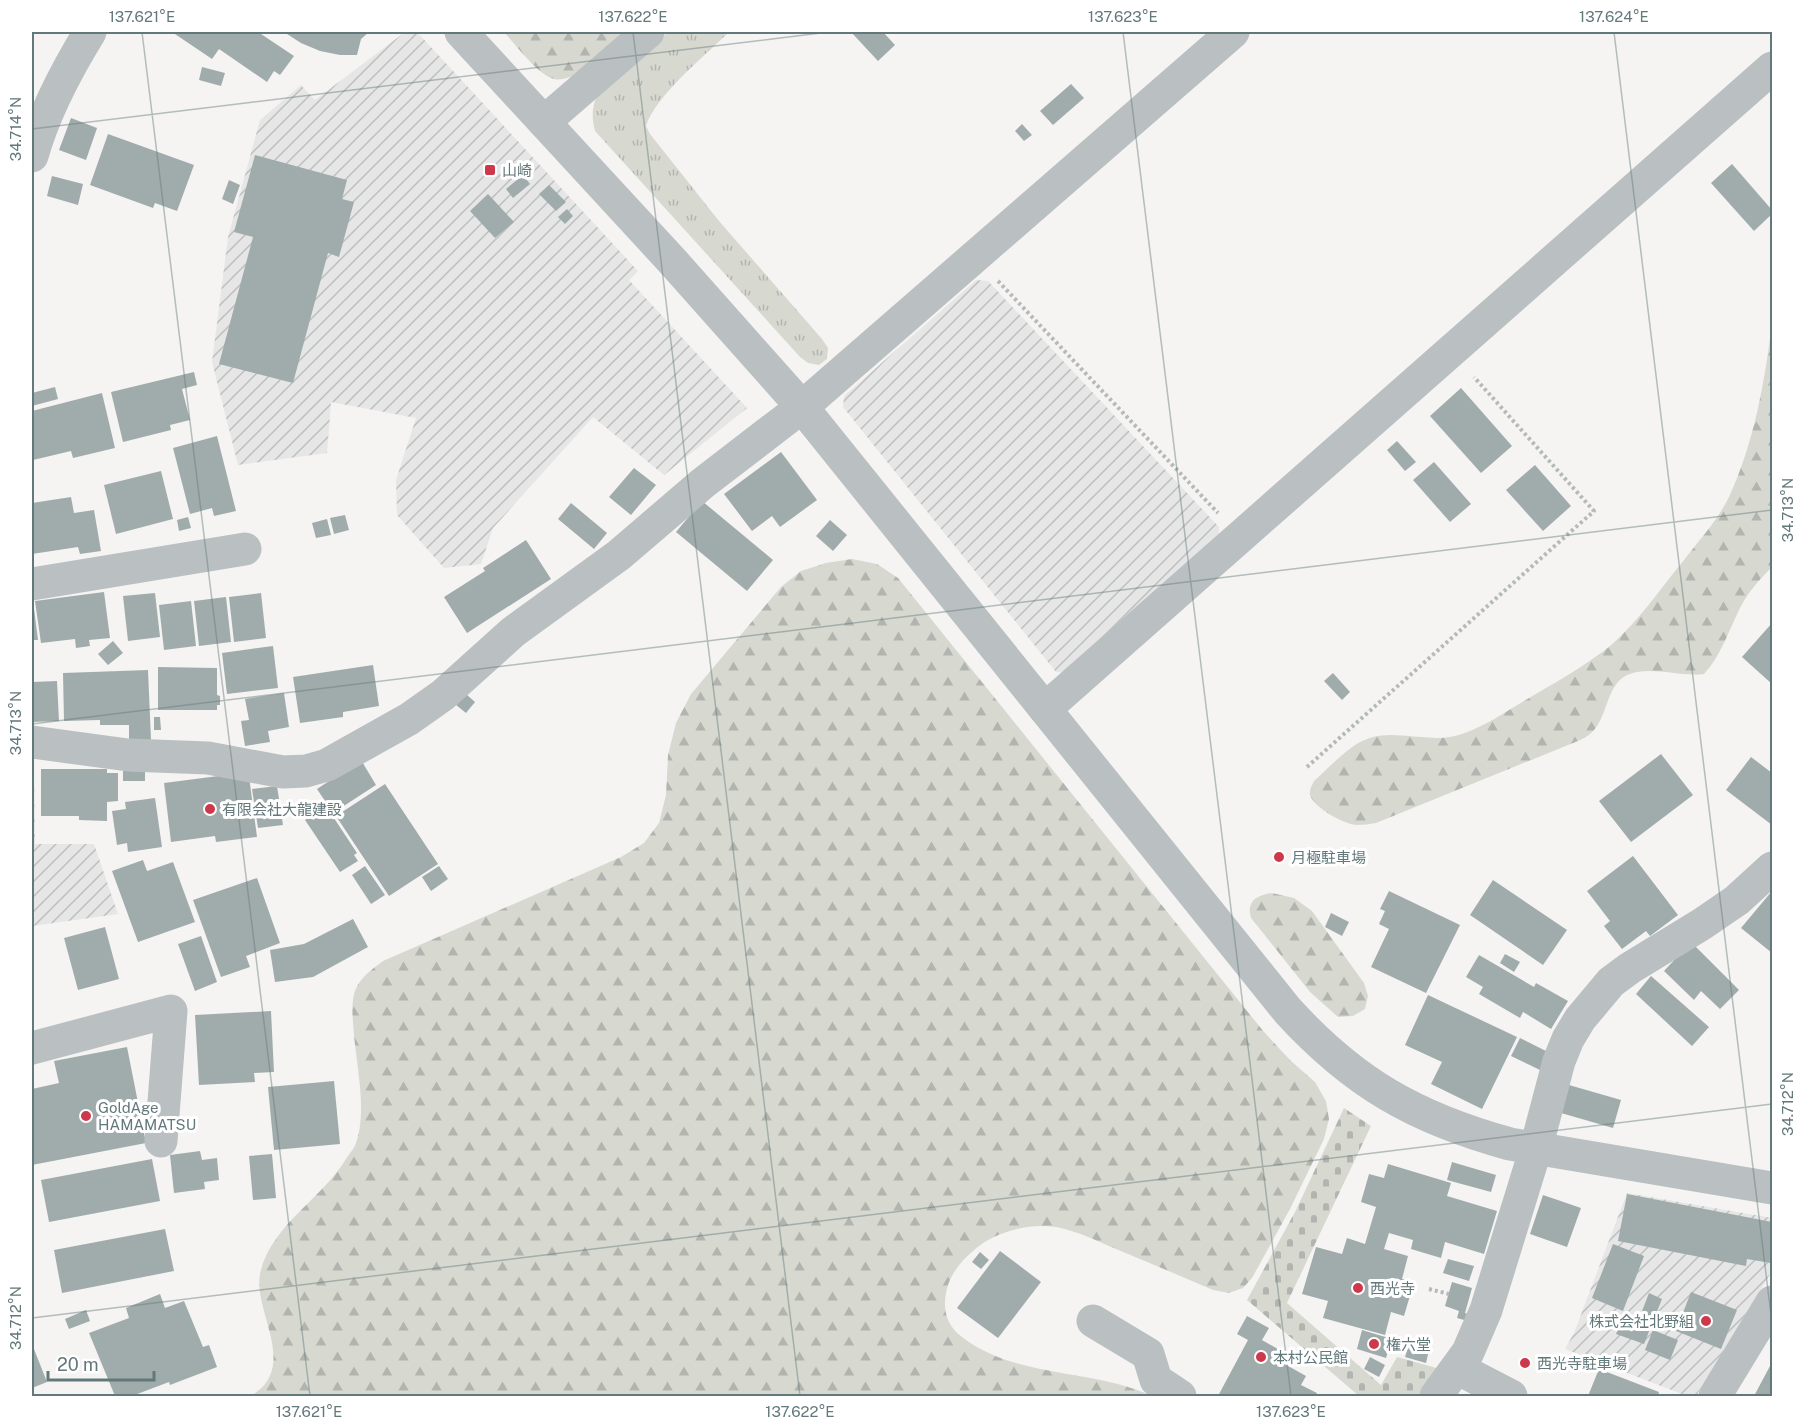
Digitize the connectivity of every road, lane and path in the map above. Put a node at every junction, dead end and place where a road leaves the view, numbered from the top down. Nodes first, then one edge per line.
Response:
1 (88, 32) edge
2 (461, 32) edge
3 (648, 32) edge
4 (1233, 32) edge
5 (1773, 68) edge
6 (544, 122) junction
7 (32, 156) edge
8 (975, 256) junction
9 (1451, 351) junction
10 (802, 407) junction
11 (1240, 537) junction
12 (245, 549) dead end
13 (32, 584) edge
14 (1045, 709) junction
15 (32, 742) edge
16 (1307, 767) dead end
17 (1773, 868) edge
18 (32, 1048) edge
19 (161, 1141) dead end
20 (1536, 1149) junction
21 (1773, 1188) edge
22 (1429, 1289) dead end
23 (1449, 1294) dead end
24 (1773, 1302) edge
25 (1093, 1321) dead end
26 (1457, 1368) junction
27 (1180, 1396) edge
28 (1436, 1396) edge
29 (1511, 1396) edge
30 (1715, 1396) edge

1 - 7 street
2 - 6 street
3 - 6 street
4 - 8 street
5 - 9 street
6 - 10 street
8 - 10 street
8 - 11 path
9 - 11 street
9 - 16 path
10 - 14 street
10 - 15 street
11 - 14 street
12 - 13 street
14 - 20 street
17 - 20 street
18 - 19 street
20 - 21 street
20 - 26 street
22 - 23 path
24 - 30 street
25 - 27 street
26 - 28 street
26 - 29 street

